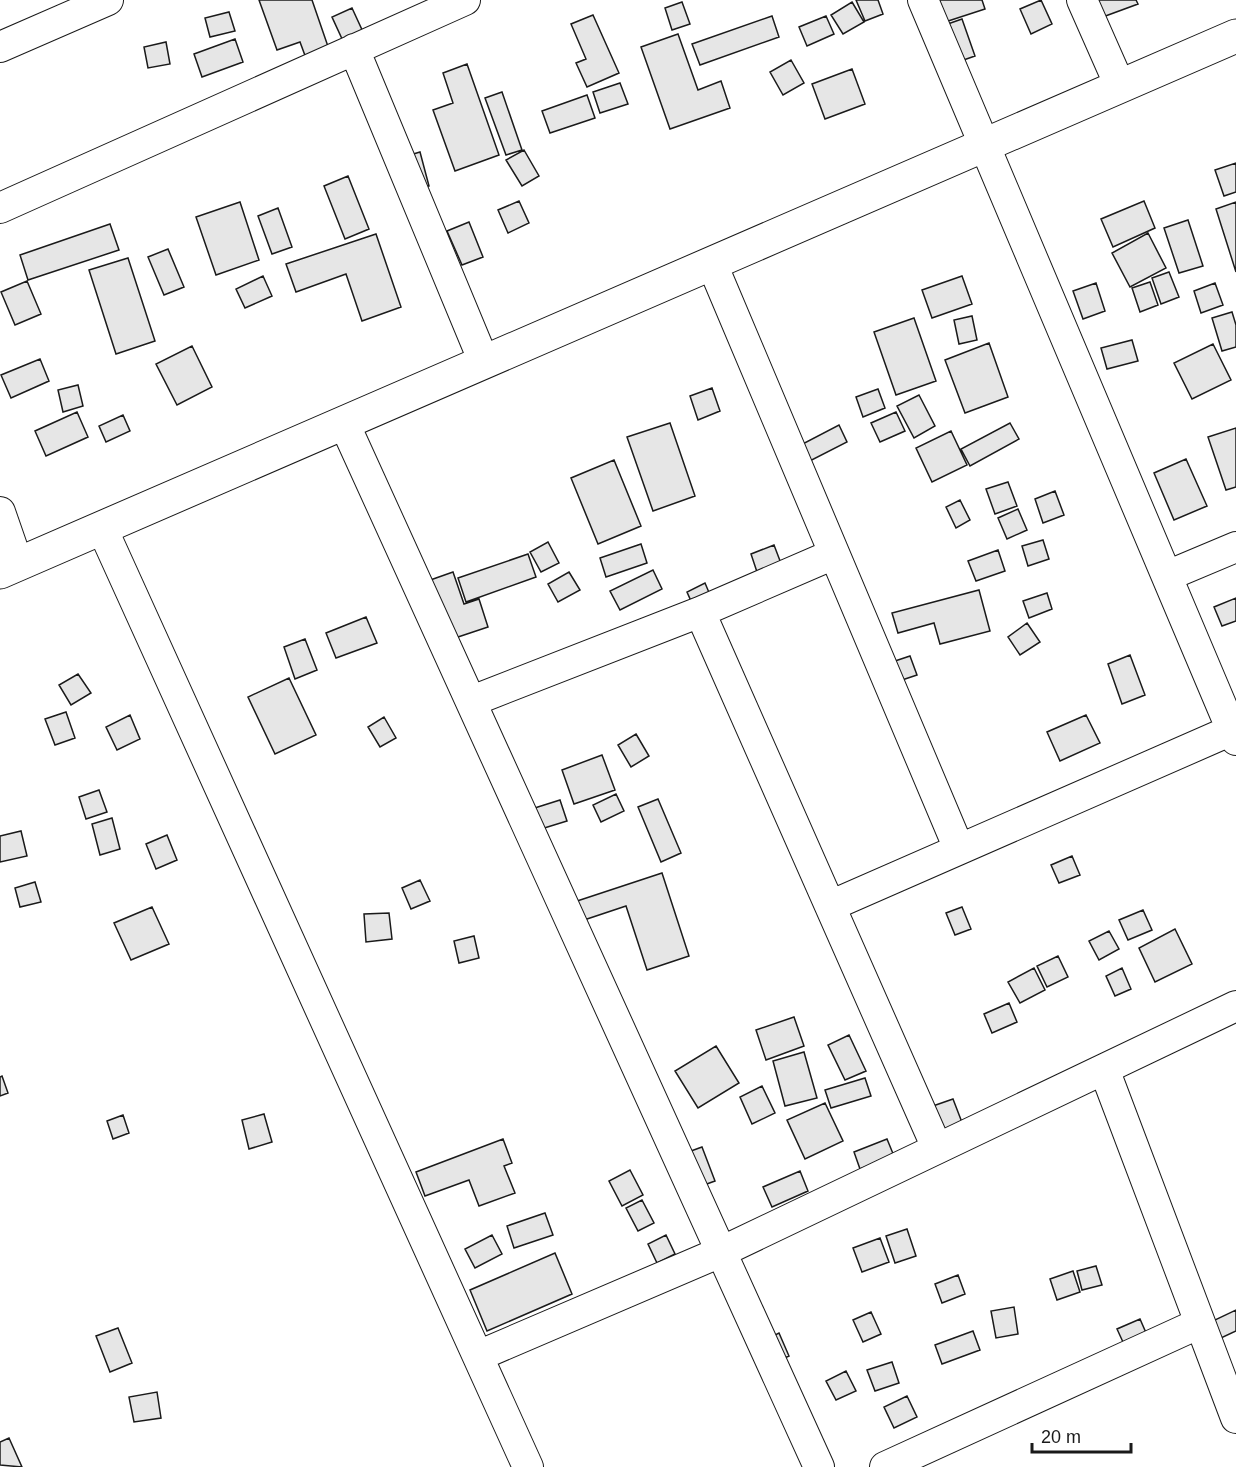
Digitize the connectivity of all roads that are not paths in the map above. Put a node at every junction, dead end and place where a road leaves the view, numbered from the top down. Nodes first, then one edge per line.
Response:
1 (108, 0) edge
2 (465, 0) edge
3 (923, 0) edge
4 (1082, 0) edge
5 (1236, 36) edge
6 (0, 47) edge
7 (354, 49) junction
8 (1120, 86) junction
9 (985, 145) junction
10 (0, 207) edge
11 (711, 264) junction
12 (484, 362) junction
13 (345, 423) junction
14 (0, 512) edge
15 (102, 528) junction
16 (1236, 547) edge
17 (834, 554) junction
18 (9, 568) edge
19 (1167, 576) junction
20 (700, 612) junction
21 (472, 701) junction
22 (1234, 735) edge
23 (959, 849) junction
24 (830, 906) junction
25 (1236, 1006) edge
26 (1104, 1069) junction
27 (938, 1148) junction
28 (723, 1251) junction
29 (1200, 1323) junction
30 (478, 1356) junction
31 (1236, 1418) edge
32 (528, 1467) edge
33 (819, 1467) edge
34 (885, 1467) edge

1 - 6 street
2 - 7 street
3 - 9 street
4 - 8 street
5 - 8 main road
7 - 10 street
7 - 12 street
8 - 9 main road
9 - 11 main road
9 - 19 street
11 - 12 main road
11 - 17 street
12 - 13 main road
13 - 15 main road
13 - 21 street
14 - 18 street
15 - 18 main road
15 - 30 street
16 - 19 street
17 - 20 street
17 - 23 street
19 - 22 street
20 - 21 street
20 - 24 street
21 - 28 street
22 - 23 street
23 - 24 street
24 - 27 street
25 - 26 street
26 - 27 street
26 - 29 street
27 - 28 street
28 - 30 street
28 - 33 street
29 - 31 street
29 - 34 street
30 - 32 street

